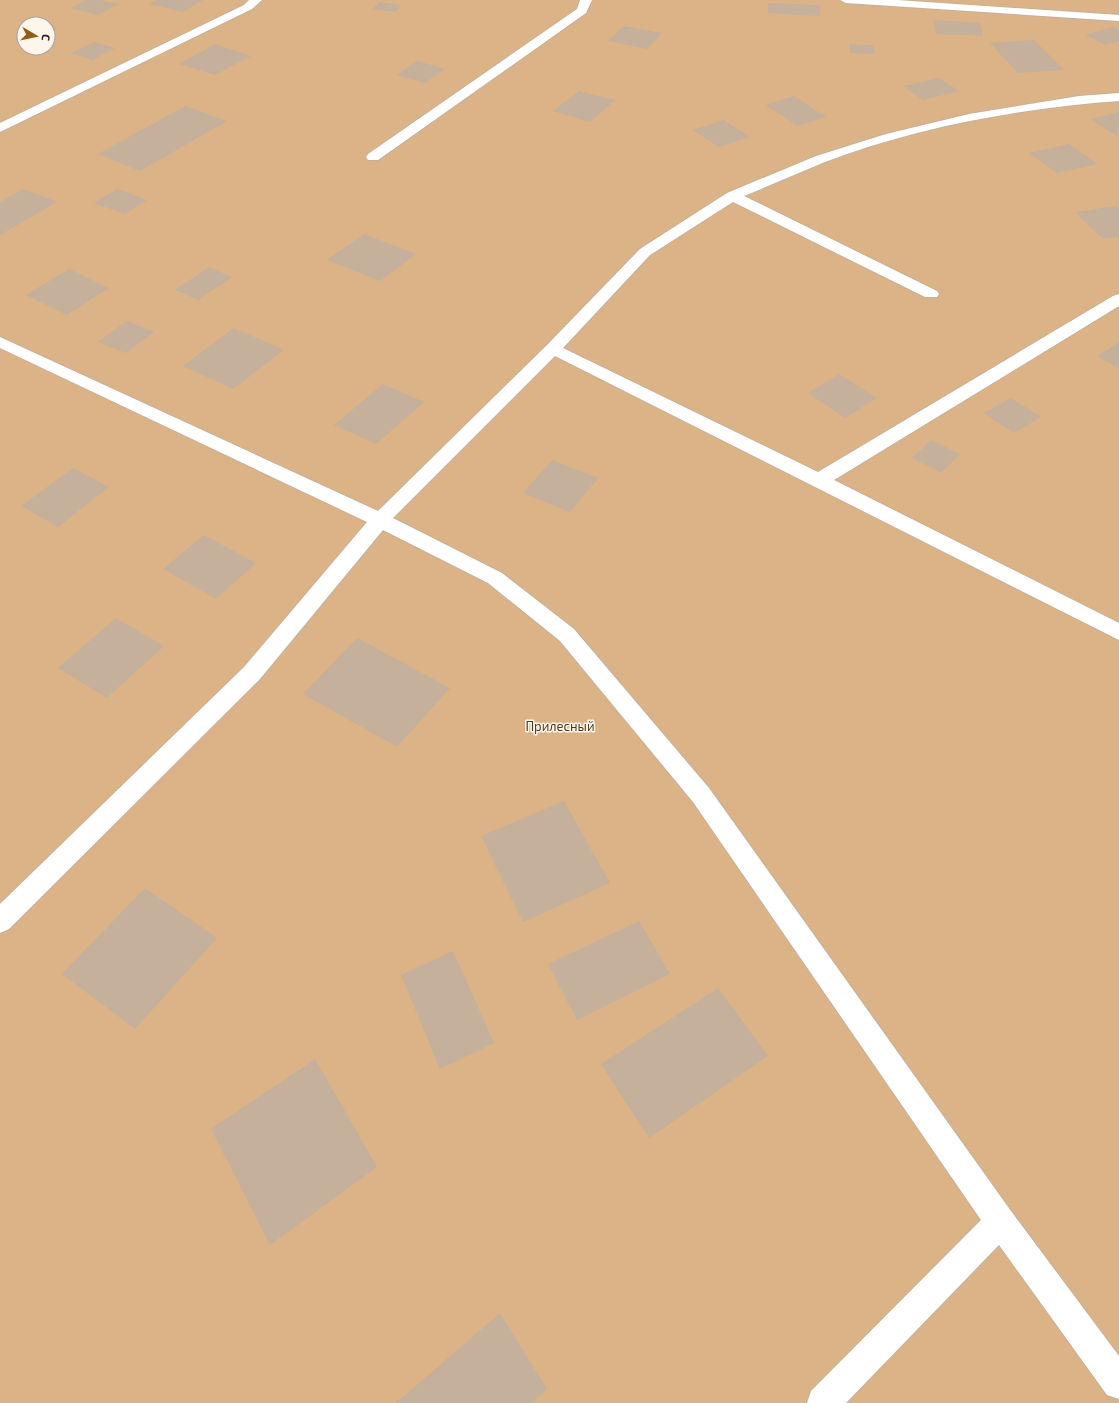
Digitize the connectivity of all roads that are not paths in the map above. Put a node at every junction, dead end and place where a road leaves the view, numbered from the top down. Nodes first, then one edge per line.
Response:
1 (256, 0) edge
2 (586, 0) edge
3 (846, 0) edge
4 (1119, 18) edge
5 (1119, 97) edge
6 (0, 128) edge
7 (373, 157) dead end
8 (732, 196) junction
9 (932, 294) dead end
10 (1119, 299) edge
11 (0, 342) edge
12 (553, 349) junction
13 (819, 480) junction
14 (380, 520) junction
15 (1119, 632) edge
16 (0, 921) edge
17 (1000, 1222) junction
18 (1119, 1383) edge
19 (823, 1403) edge

1 - 6 street
2 - 7 street
3 - 4 street
5 - 8 street
8 - 9 street
8 - 12 street
10 - 13 street
11 - 14 street
12 - 13 street
12 - 14 street
13 - 15 street
14 - 16 street
14 - 17 street
17 - 18 street
17 - 19 street

